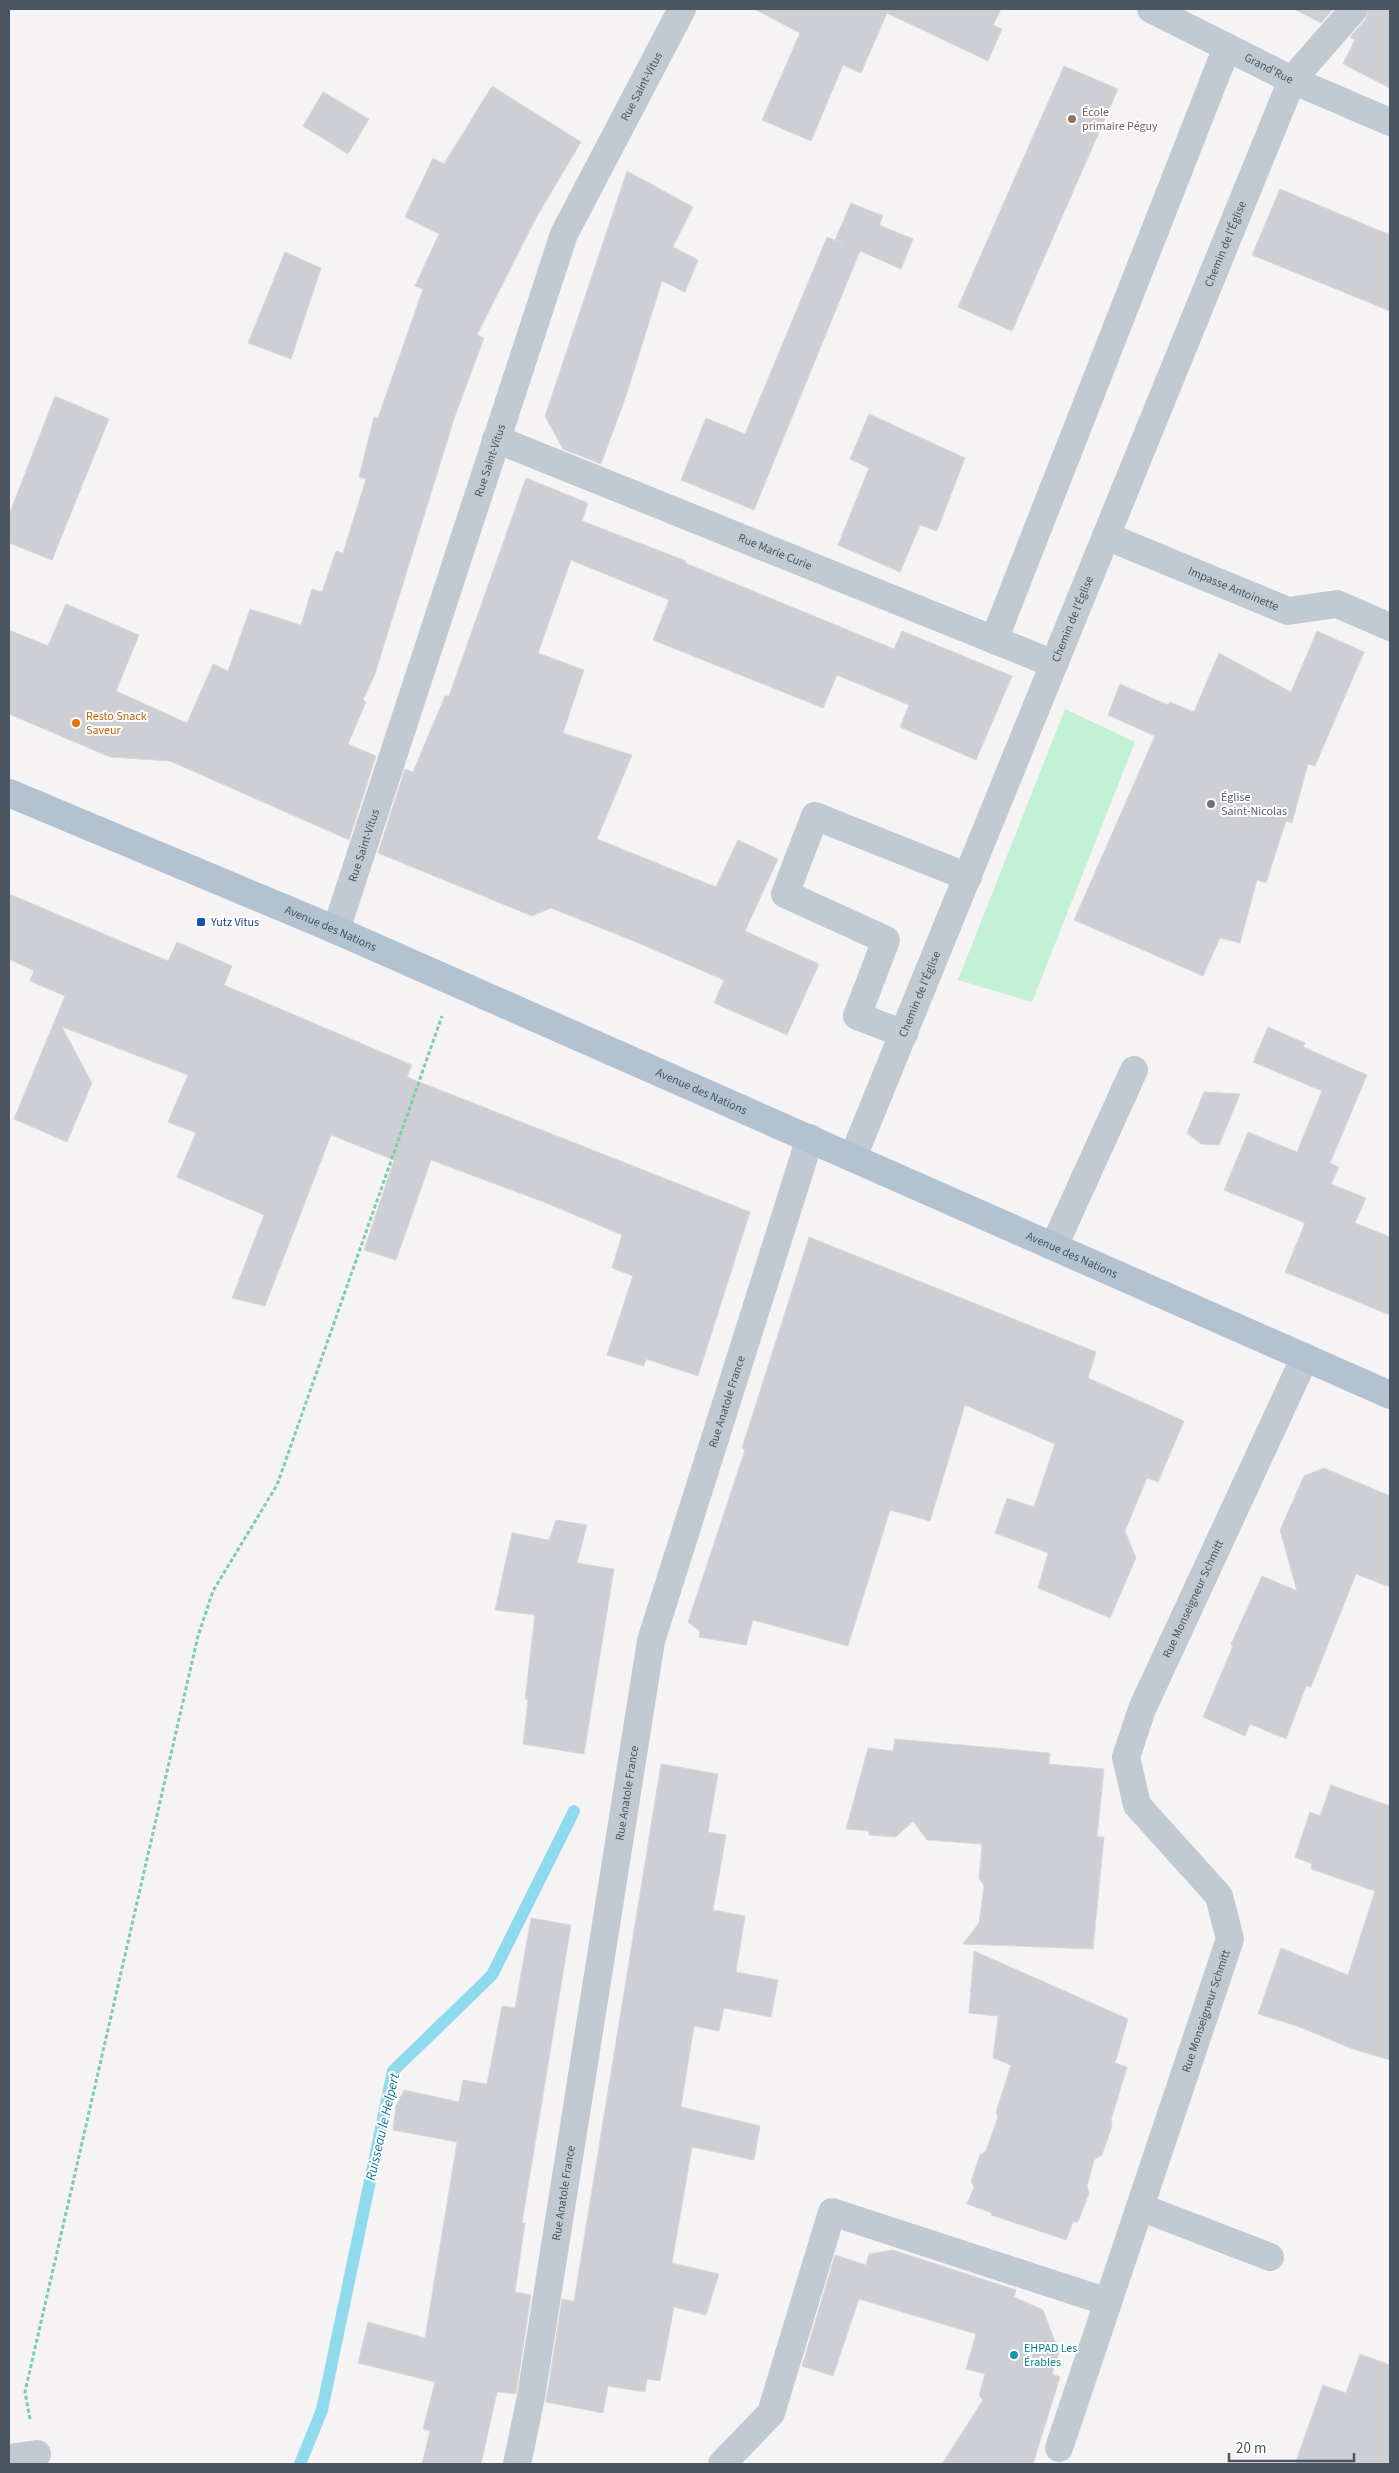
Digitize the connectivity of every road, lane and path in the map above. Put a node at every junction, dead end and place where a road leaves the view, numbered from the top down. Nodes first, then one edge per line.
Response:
1 (682, 9) edge
2 (1151, 9) edge
3 (1354, 9) edge
4 (1227, 47) junction
5 (1292, 80) junction
6 (1390, 122) edge
7 (496, 439) junction
8 (1106, 536) junction
9 (1390, 627) edge
10 (994, 640) junction
11 (1054, 664) junction
12 (9, 794) edge
13 (968, 877) junction
14 (336, 930) junction
15 (453, 982) junction
16 (904, 1034) junction
17 (1134, 1070) dead end
18 (810, 1138) junction
19 (853, 1157) junction
20 (1054, 1246) junction
21 (1304, 1357) junction
22 (1390, 1395) edge
23 (1140, 2207) junction
24 (1270, 2257) dead end
25 (1108, 2302) junction
26 (1059, 2448) dead end
27 (37, 2454) joint
28 (9, 2458) edge
29 (517, 2464) edge
30 (722, 2464) edge

1 - 7 street, Rue Saint-Vitus
2 - 4 street, Grand'Rue
3 - 5 street, Chemin de l'Église
4 - 5 street, Grand'Rue
4 - 10 street
5 - 6 street, Grand'Rue
5 - 8 street, Chemin de l'Église
7 - 10 street, Rue Marie Curie
7 - 14 street, Rue Saint-Vitus
8 - 9 street, Impasse Antoinette
8 - 11 street, Chemin de l'Église
10 - 11 street, Rue Marie Curie
11 - 13 street, Chemin de l'Église
12 - 14 main road, Avenue des Nations
13 - 16 street, Chemin de l'Église
13 - 16 street
14 - 15 main road, Avenue des Nations
15 - 18 main road, Avenue des Nations
15 - 27 path
16 - 19 street, Chemin de l'Église
17 - 20 street
18 - 19 main road, Avenue des Nations
18 - 29 street, Rue Anatole France
19 - 20 main road, Avenue des Nations
20 - 21 main road, Avenue des Nations
21 - 22 main road, Avenue des Nations
21 - 23 street, Rue Monseigneur Schmitt
23 - 24 street
23 - 25 street, Rue Monseigneur Schmitt
25 - 26 street, Rue Monseigneur Schmitt
25 - 30 street
27 - 28 street

